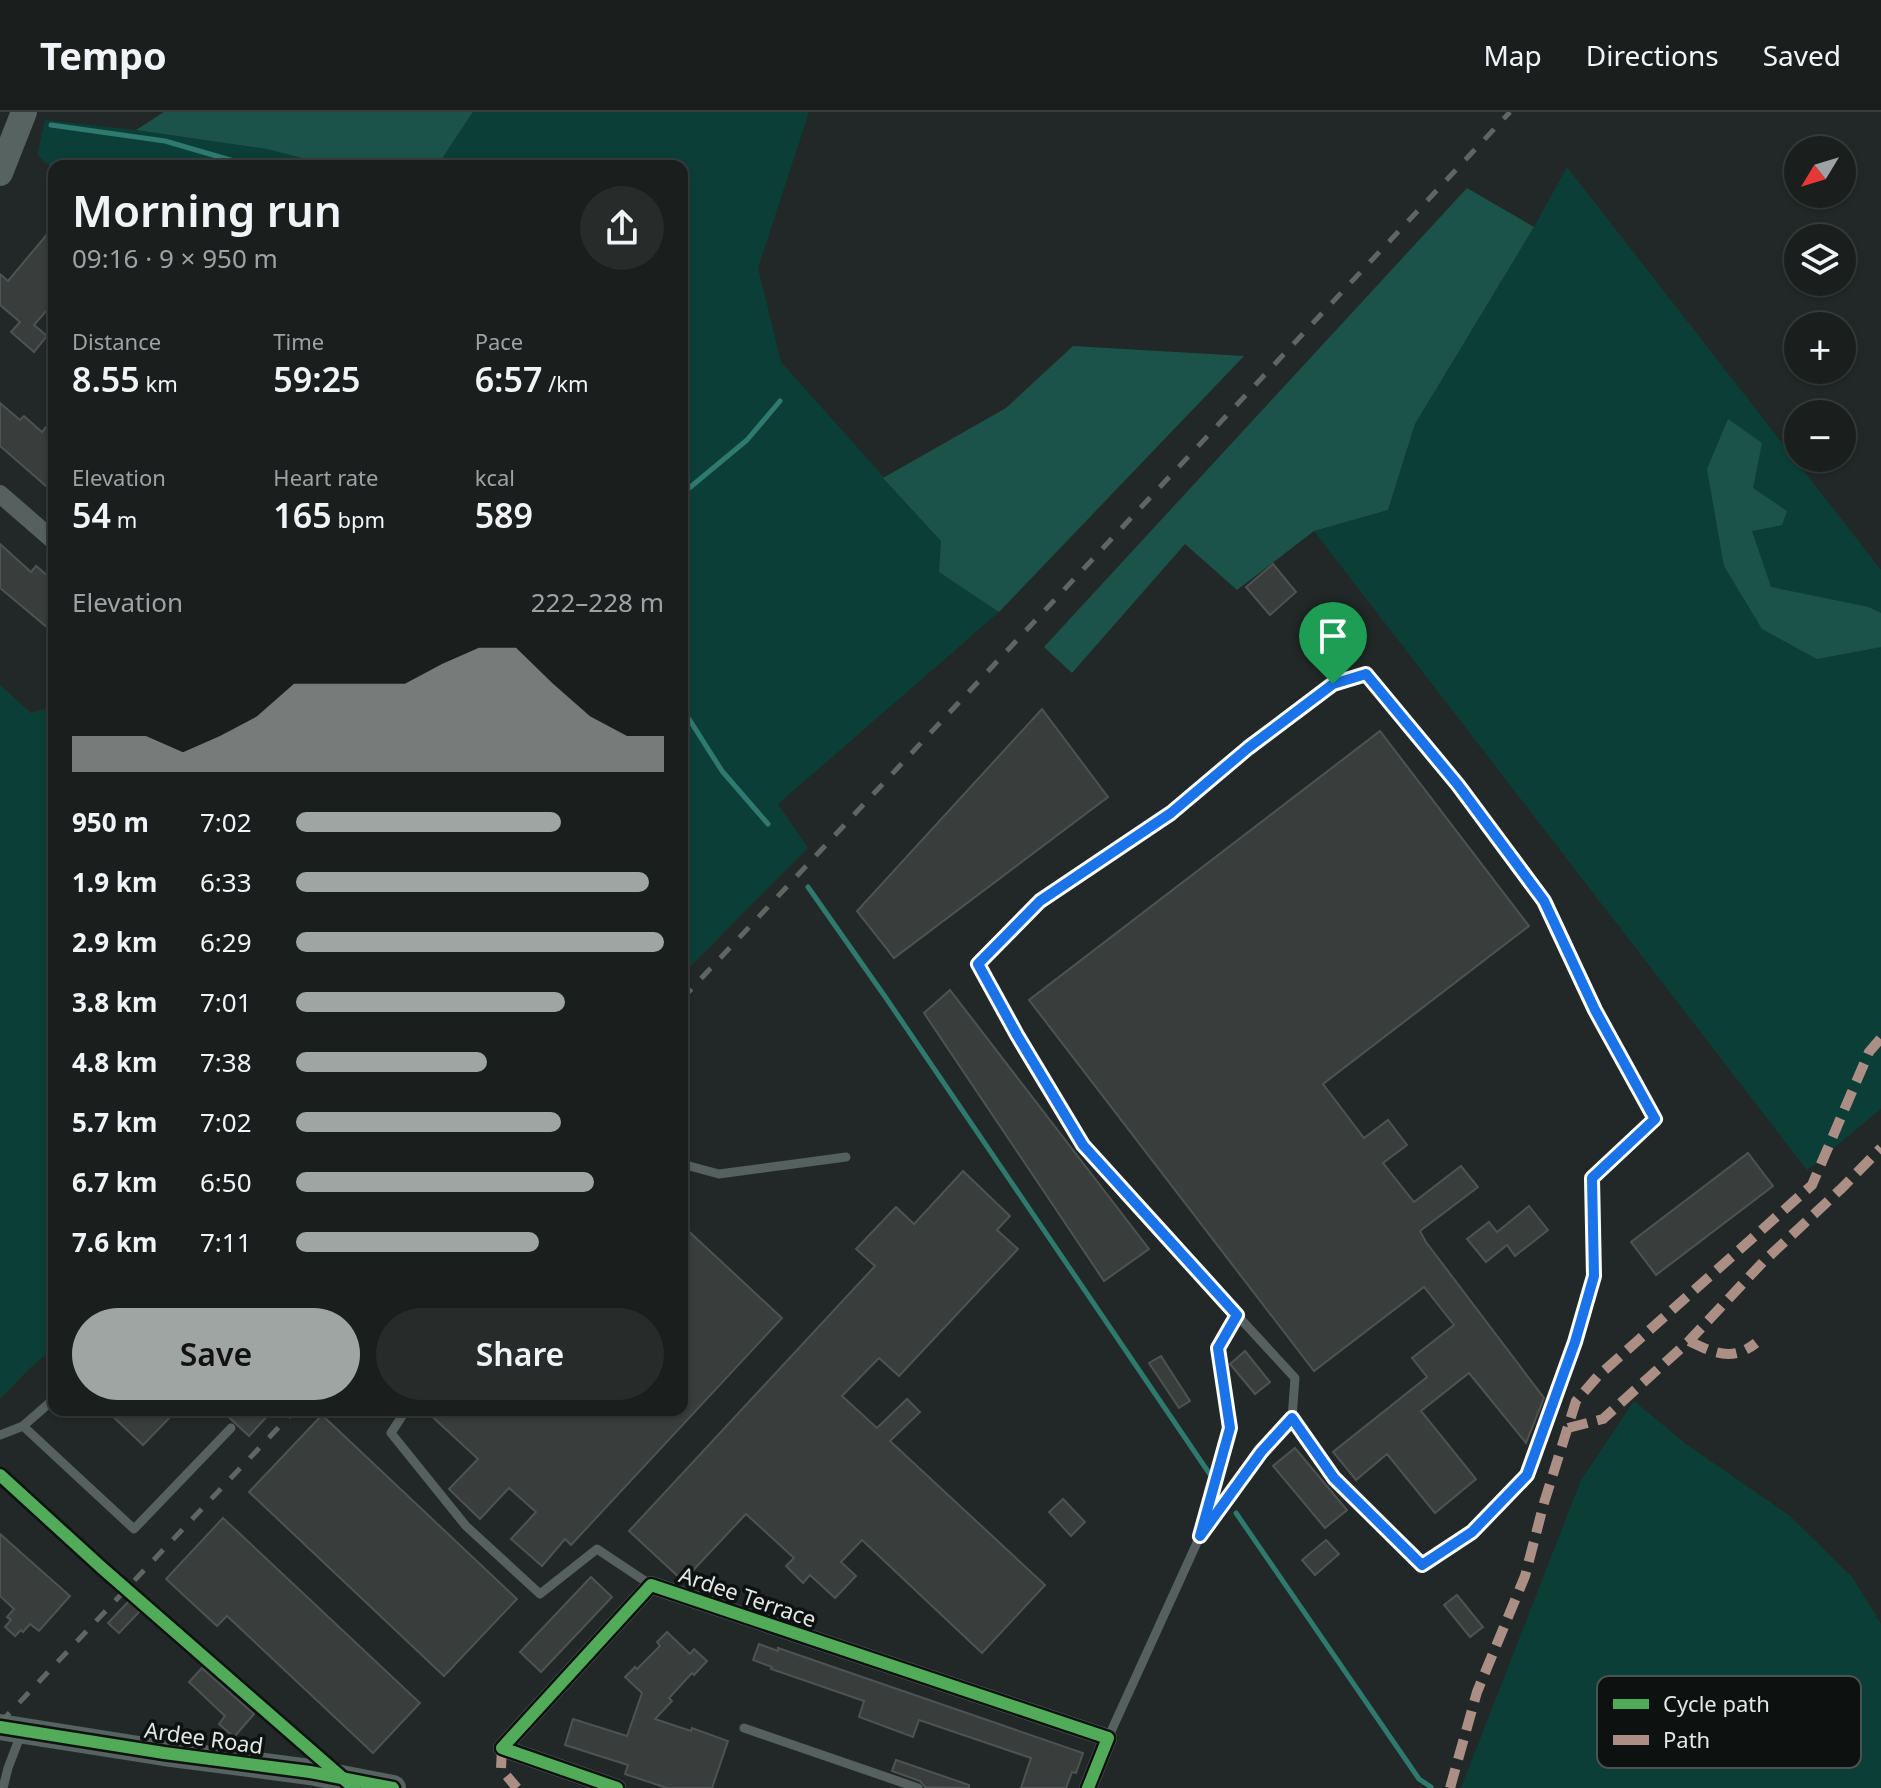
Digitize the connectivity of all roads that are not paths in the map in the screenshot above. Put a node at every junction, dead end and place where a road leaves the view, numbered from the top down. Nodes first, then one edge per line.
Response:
1 (24, 112) edge
2 (0, 173) edge
3 (0, 494) edge
4 (48, 536) edge
5 (846, 1157) dead end
6 (688, 1166) edge
7 (1237, 1315) junction
8 (48, 1404) edge
9 (402, 1416) edge
10 (1292, 1418) junction
11 (23, 1426) junction
12 (231, 1428) dead end
13 (0, 1435) edge
14 (1200, 1536) junction
15 (651, 1585) junction
16 (744, 1728) dead end
17 (10, 1729) edge
18 (1108, 1738) junction
19 (3, 1788) edge
20 (393, 1788) edge
21 (617, 1788) edge
22 (918, 1788) edge
23 (1088, 1788) edge

1 - 2 main road
3 - 4 street
5 - 6 lane
7 - 10 lane
7 - 10 lane
7 - 14 lane
8 - 11 lane
9 - 15 lane
10 - 14 lane
11 - 12 lane
11 - 13 lane
14 - 18 lane
15 - 18 street, Ardee Terrace
15 - 21 street, Ardee Terrace
16 - 22 lane
17 - 19 lane
17 - 20 main road, Ardee Road
18 - 23 street

